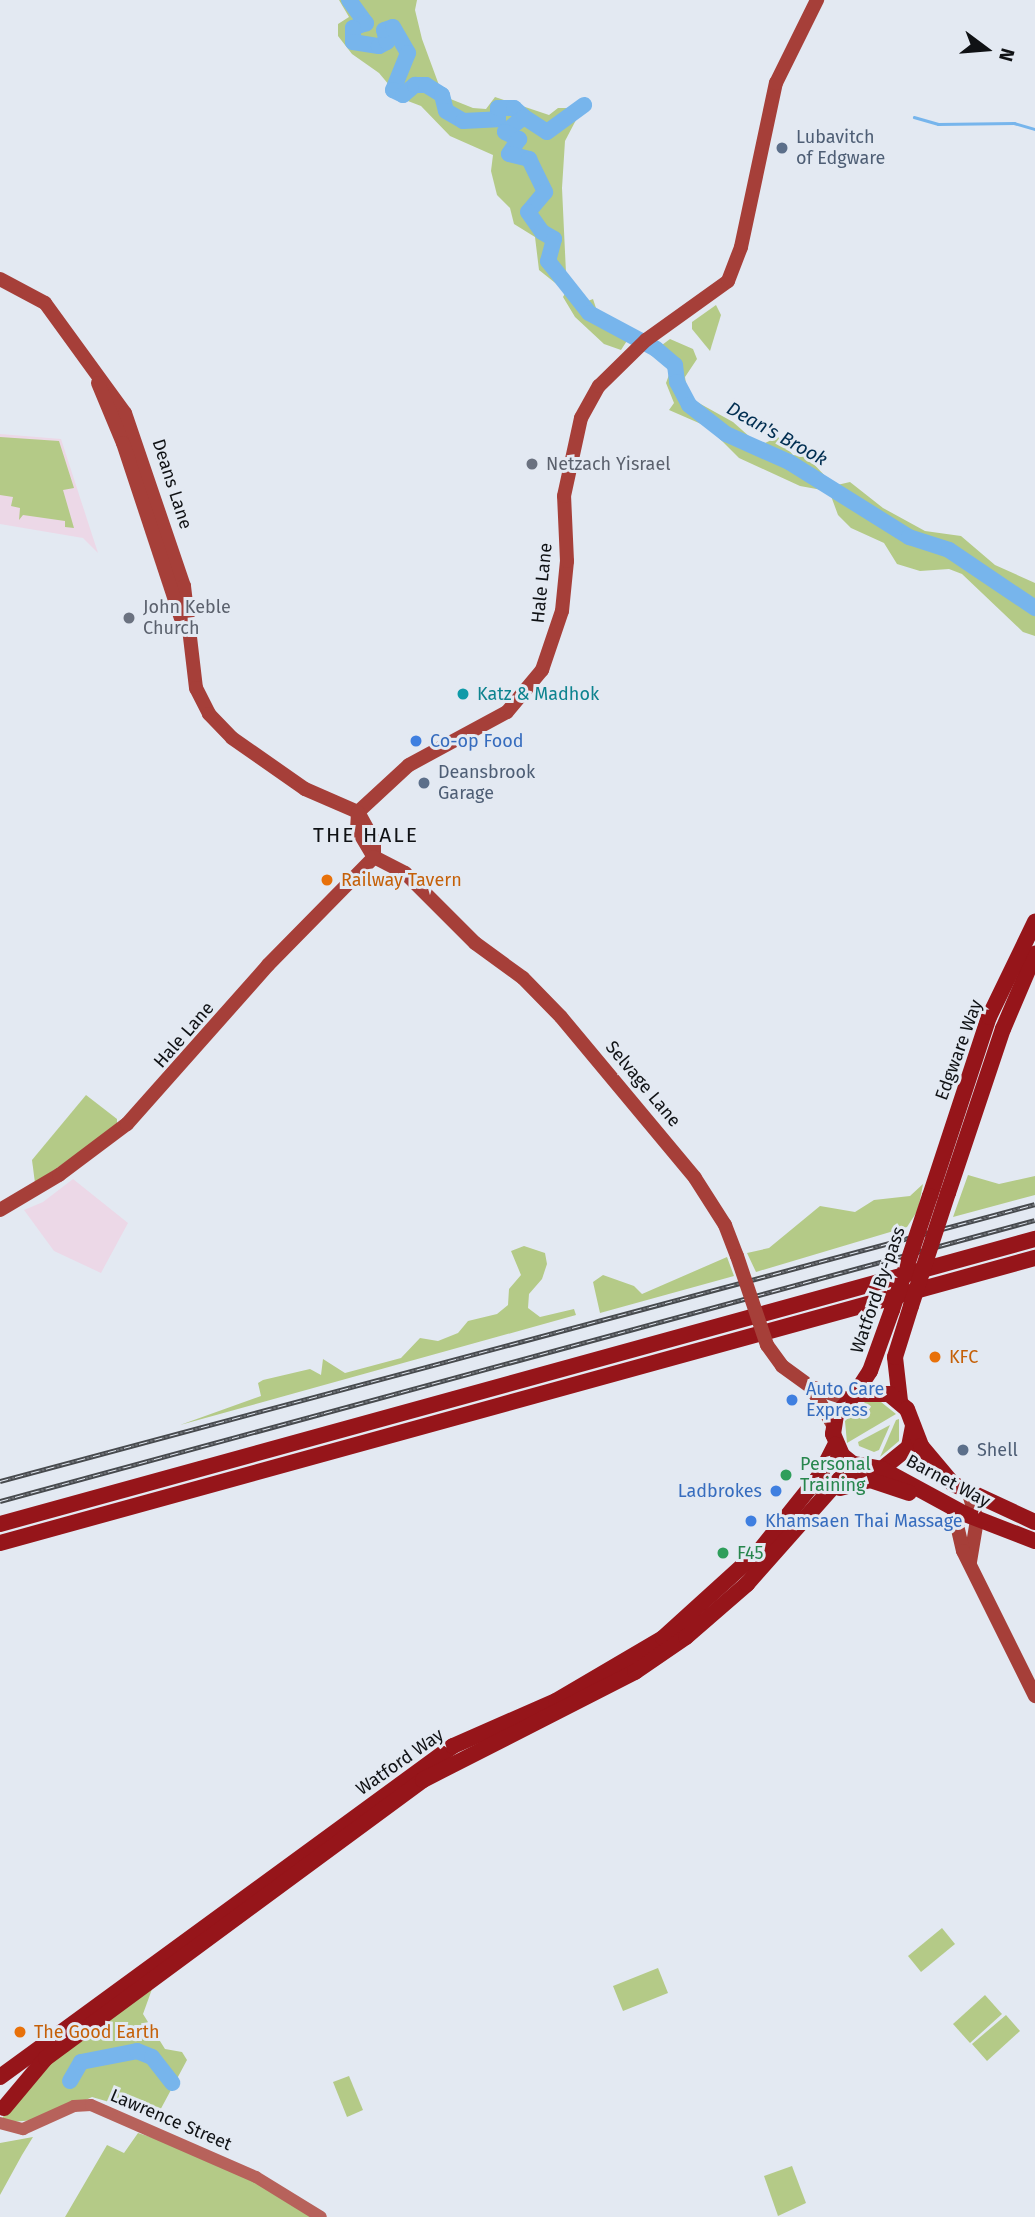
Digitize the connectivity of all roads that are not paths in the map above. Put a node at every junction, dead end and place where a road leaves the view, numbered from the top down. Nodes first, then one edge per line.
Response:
1 (817, 0) edge
2 (0, 279) edge
3 (358, 812) junction
4 (374, 857) junction
5 (1035, 922) edge
6 (1035, 954) edge
7 (930, 1196) joint
8 (0, 1210) edge
9 (1035, 1239) edge
10 (1035, 1258) edge
11 (904, 1310) junction
12 (811, 1387) junction
13 (851, 1397) junction
14 (900, 1401) junction
15 (833, 1425) junction
16 (913, 1426) junction
17 (835, 1445) junction
18 (863, 1468) junction
19 (883, 1469) junction
20 (830, 1489) junction
21 (969, 1494) junction
22 (953, 1508) junction
23 (977, 1520) junction
24 (1035, 1522) edge
25 (0, 1524) edge
26 (1035, 1541) edge
27 (0, 1543) edge
28 (971, 1562) junction
29 (1035, 1696) edge
30 (0, 2077) edge
31 (1, 2113) edge
32 (321, 2217) edge

1 - 3 main road, Hale Lane
2 - 3 main road, Deans Lane
3 - 4 main road
4 - 8 main road, Hale Lane
4 - 12 main road, Selvage Lane, bridge
5 - 7 highway, Edgware Way
6 - 11 highway, Edgware Way, bridge
7 - 11 highway, Watford By-pass, bridge
9 - 25 highway
10 - 27 highway
11 - 13 highway, Watford By-pass
11 - 14 highway, Watford By-pass
12 - 13 main road, Selvage Lane
12 - 15 main road, Selvage Lane
13 - 14 highway
13 - 15 highway
14 - 16 highway
15 - 17 highway
16 - 19 highway
16 - 21 highway, Barnet Way
17 - 18 highway
17 - 30 highway, Watford Way
18 - 19 highway
18 - 20 highway, Watford Way
19 - 22 highway, Barnet Way
20 - 22 highway
20 - 31 highway, Watford Way
21 - 23 main road
21 - 24 highway, Barnet Way
22 - 23 highway, Barnet Way
22 - 28 main road
23 - 26 highway, Barnet Way
23 - 28 main road
28 - 29 main road
31 - 32 street, Lawrence Street

